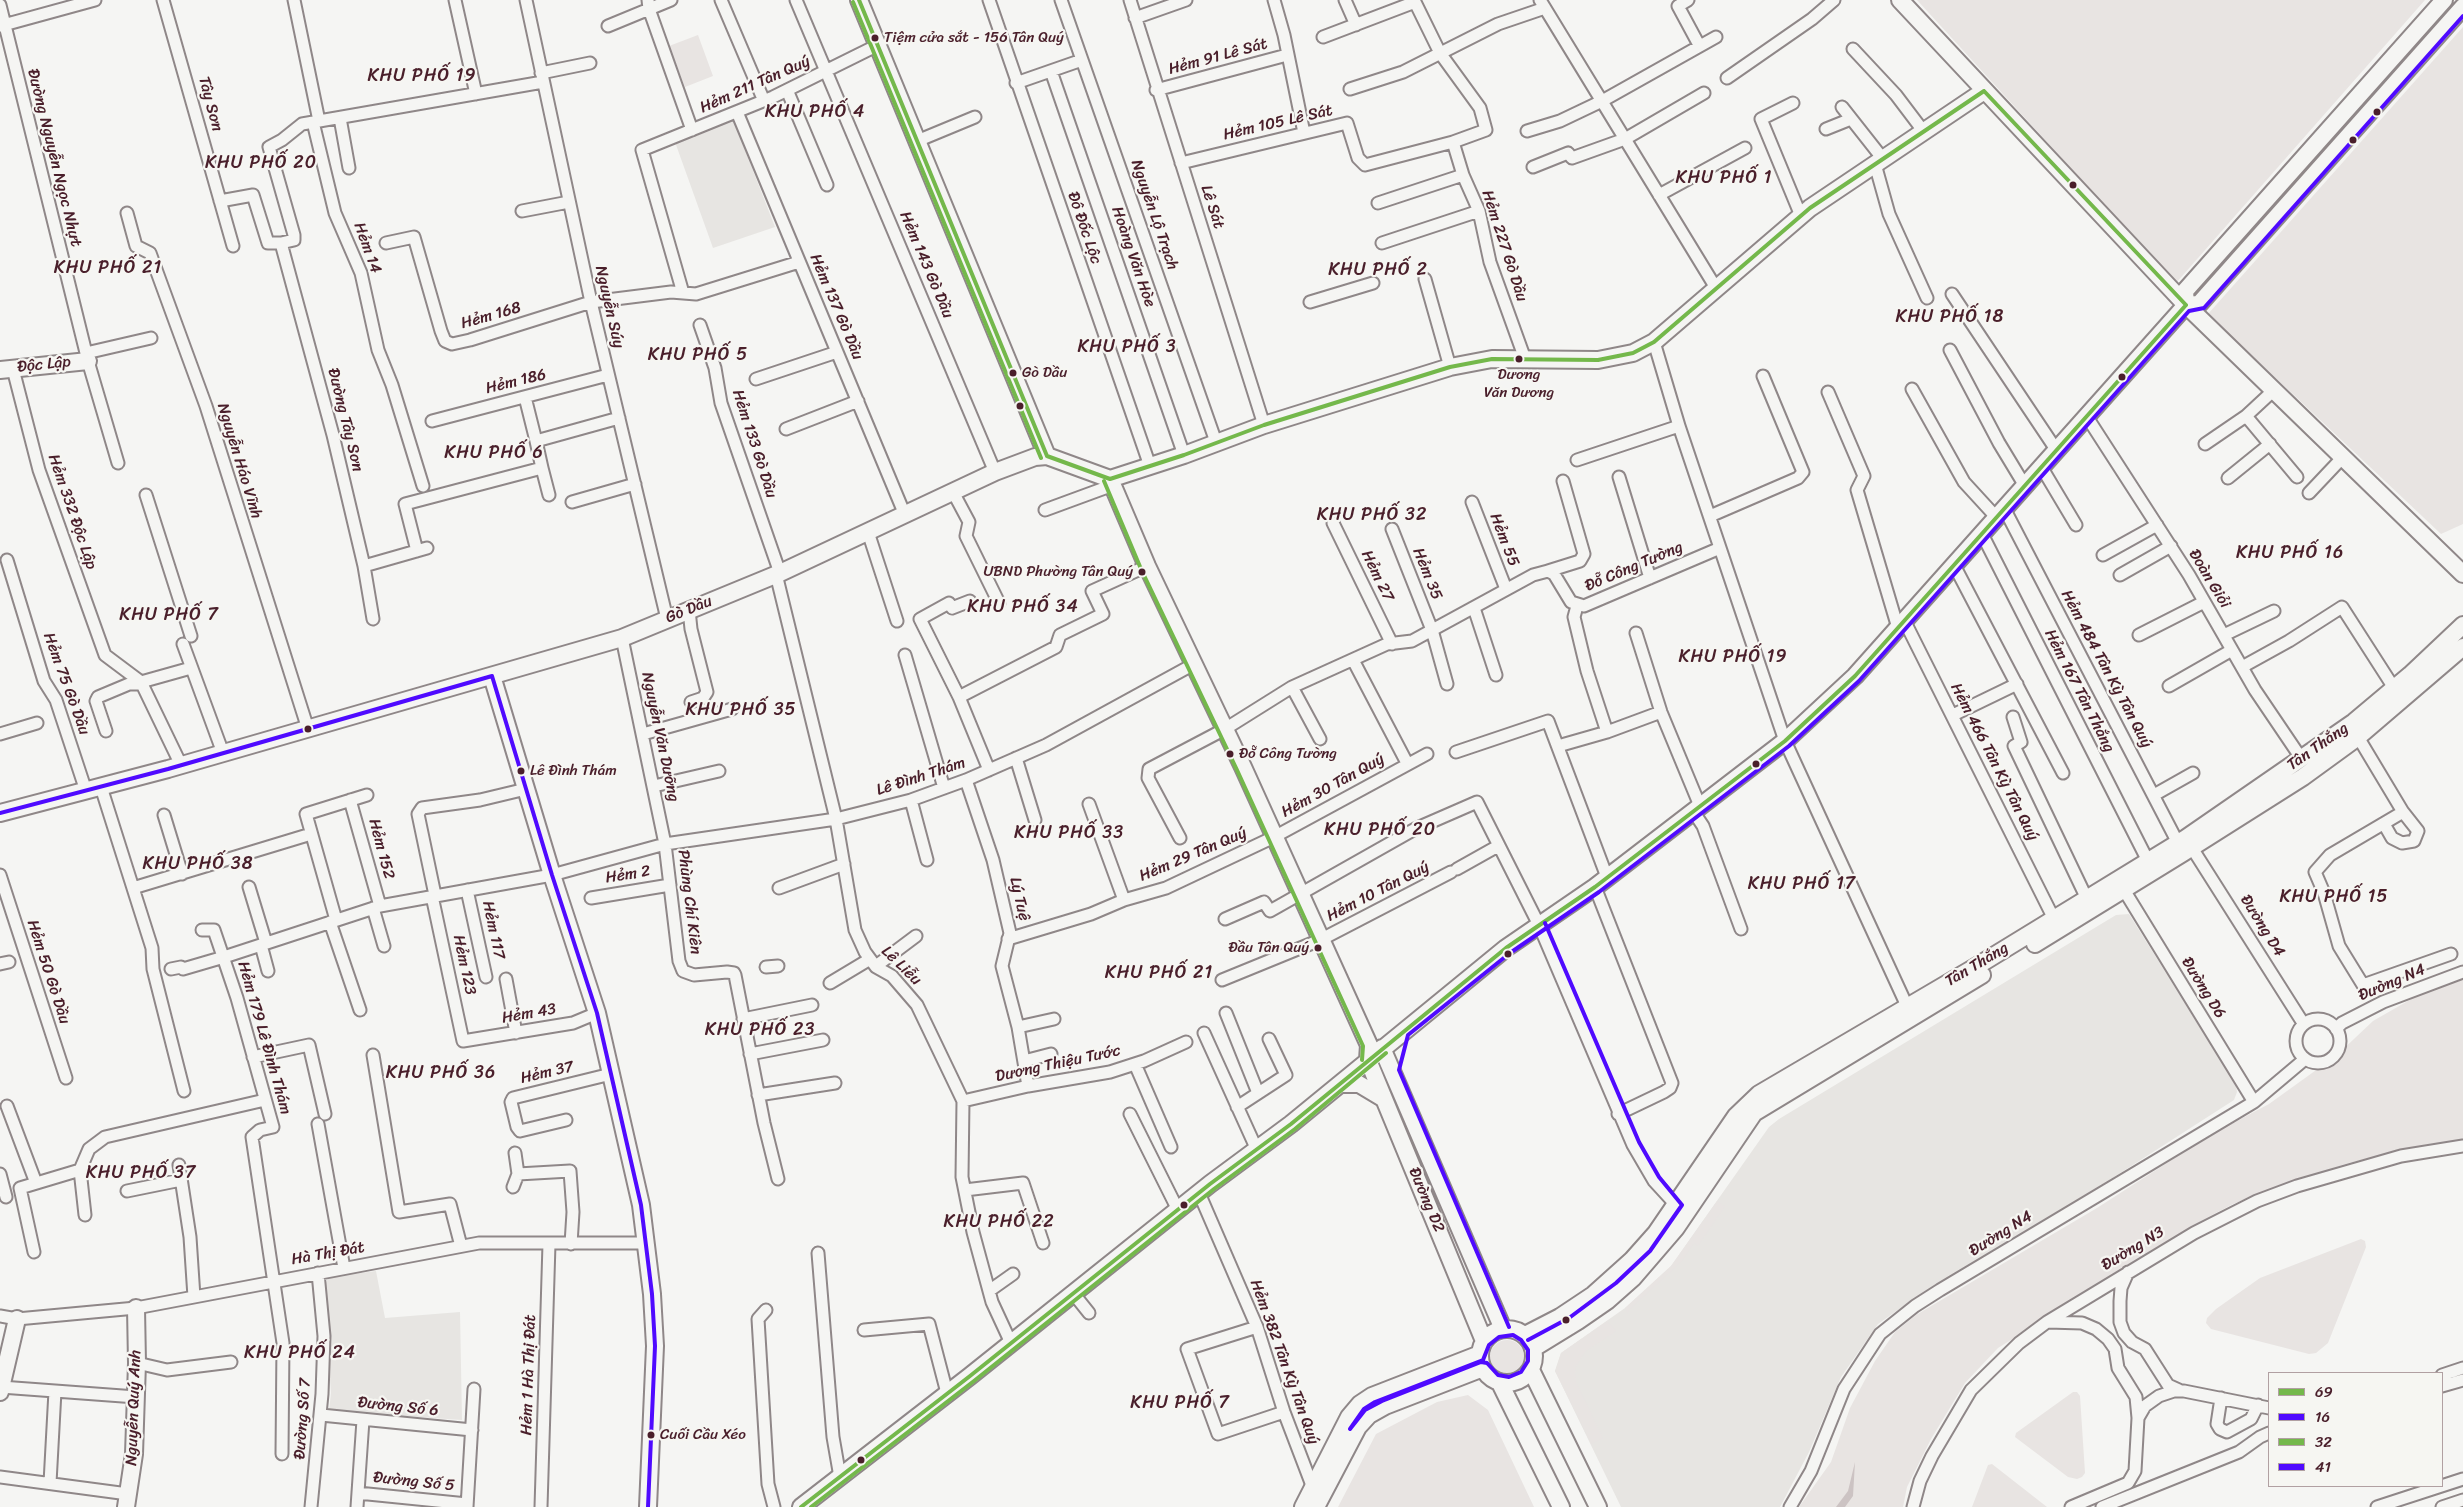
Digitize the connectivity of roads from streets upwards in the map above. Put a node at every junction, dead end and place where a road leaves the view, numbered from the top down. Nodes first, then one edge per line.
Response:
1 (95, 0) edge
2 (163, 0) edge
3 (294, 0) edge
4 (455, 0) edge
5 (526, 0) edge
6 (671, 0) edge
7 (721, 0) edge
8 (796, 0) edge
9 (859, 0) edge
10 (989, 0) edge
11 (1061, 0) edge
12 (1130, 0) edge
13 (1186, 0) edge
14 (1274, 0) edge
15 (1345, 0) edge
16 (1688, 0) edge
17 (1834, 0) edge
18 (1900, 0) edge
19 (2444, 0) edge
20 (1414, 1) edge
21 (649, 4) edge
22 (1542, 4) edge
23 (0, 5) edge
24 (2463, 7) edge
25 (1135, 18) junction
26 (1356, 25) junction
27 (2, 26) edge
28 (608, 26) dead end
29 (1323, 37) dead end
30 (1716, 37) dead end
31 (878, 45) junction
32 (1699, 45) junction
33 (1853, 49) dead end
34 (1440, 53) junction
35 (1287, 55) junction
36 (1082, 60) junction
37 (590, 63) dead end
38 (826, 70) junction
39 (1051, 71) junction
40 (542, 77) junction
41 (1727, 78) dead end
42 (1016, 83) junction
43 (1350, 89) dead end
44 (787, 90) junction
45 (1156, 90) junction
46 (1984, 91) junction
47 (1704, 93) dead end
48 (476, 94) junction
49 (764, 101) junction
50 (1602, 101) junction
51 (1793, 103) dead end
52 (1842, 107) dead end
53 (737, 112) junction
54 (975, 117) dead end
55 (340, 118) junction
56 (1851, 119) junction
57 (316, 122) junction
58 (1826, 129) dead end
59 (692, 130) junction
60 (1527, 131) dead end
61 (1924, 132) junction
62 (1304, 133) junction
63 (1626, 139) junction
64 (917, 141) junction
65 (1453, 142) junction
66 (1745, 148) dead end
67 (1879, 162) junction
68 (1181, 163) junction
69 (349, 168) dead end
70 (1533, 168) dead end
71 (1463, 175) junction
72 (827, 185) dead end
73 (1659, 195) junction
74 (220, 201) junction
75 (569, 202) junction
76 (1378, 203) dead end
77 (1479, 210) junction
78 (522, 211) dead end
79 (127, 213) dead end
80 (1801, 216) junction
81 (386, 243) dead end
82 (1382, 243) dead end
83 (281, 244) junction
84 (233, 246) dead end
85 (799, 262) junction
86 (1425, 279) dead end
87 (1373, 283) dead end
88 (1716, 288) junction
89 (683, 293) junction
90 (1952, 294) dead end
91 (1926, 298) dead end
92 (591, 302) junction
93 (1310, 302) dead end
94 (2186, 305) junction
95 (700, 325) dead end
96 (151, 338) dead end
97 (1654, 342) junction
98 (1950, 350) dead end
99 (837, 352) junction
100 (87, 357) junction
101 (1525, 359) junction
102 (1450, 367) junction
103 (6, 369) edge
104 (608, 375) junction
105 (1763, 376) dead end
106 (756, 379) dead end
107 (1912, 389) dead end
108 (2274, 390) junction
109 (1828, 392) dead end
110 (525, 397) junction
111 (858, 401) junction
112 (2246, 416) junction
113 (2088, 417) junction
114 (619, 418) junction
115 (432, 421) dead end
116 (1264, 425) junction
117 (1679, 426) junction
118 (786, 429) dead end
119 (536, 441) junction
120 (1216, 442) junction
121 (2205, 444) dead end
122 (2270, 444) junction
123 (2057, 451) junction
124 (1184, 454) junction
125 (1047, 456) junction
126 (2343, 457) junction
127 (1576, 460) dead end
128 (118, 462) dead end
129 (1150, 466) junction
130 (542, 468) junction
131 (2042, 468) junction
132 (995, 472) junction
133 (1619, 477) dead end
134 (2297, 477) dead end
135 (2228, 478) dead end
136 (1563, 481) dead end
137 (1112, 482) junction
138 (635, 484) junction
139 (423, 486) dead end
140 (2025, 486) junction
141 (953, 492) junction
142 (2309, 493) dead end
143 (146, 495) dead end
144 (549, 495) dead end
145 (572, 502) dead end
146 (1472, 502) dead end
147 (1044, 510) dead end
148 (2001, 514) junction
149 (905, 515) junction
150 (1710, 516) junction
151 (1333, 523) dead end
152 (2076, 525) dead end
153 (2157, 525) junction
154 (1392, 530) dead end
155 (868, 532) junction
156 (1982, 534) junction
157 (2170, 546) junction
158 (1720, 548) junction
159 (2104, 556) dead end
160 (7, 560) dead end
161 (1954, 565) junction
162 (364, 566) junction
163 (1147, 566) junction
164 (1548, 571) junction
165 (778, 574) junction
166 (2463, 574) edge
167 (2120, 575) dead end
168 (1650, 578) junction
169 (1506, 589) junction
170 (970, 601) dead end
171 (2204, 602) junction
172 (999, 603) dead end
173 (1577, 606) junction
174 (1474, 608) junction
175 (689, 610) junction
176 (2274, 611) dead end
177 (373, 618) dead end
178 (667, 619) junction
179 (896, 621) dead end
180 (1901, 624) junction
181 (2463, 625) edge
182 (1432, 630) junction
183 (1636, 633) dead end
184 (2139, 635) dead end
185 (2224, 635) junction
186 (622, 638) junction
187 (1392, 644) junction
188 (2463, 647) edge
189 (2232, 650) junction
190 (905, 655) dead end
191 (1353, 660) junction
192 (1194, 664) junction
193 (2242, 667) junction
194 (191, 668) junction
195 (1496, 675) dead end
196 (492, 676) junction
197 (142, 683) junction
198 (1447, 684) dead end
199 (2017, 684) junction
200 (2169, 686) dead end
201 (1292, 687) junction
202 (2394, 688) junction
203 (959, 697) junction
204 (691, 702) dead end
205 (732, 709) dead end
206 (1661, 712) junction
207 (1953, 715) junction
208 (2013, 717) dead end
209 (37, 723) dead end
210 (308, 729) junction
211 (1225, 729) junction
212 (106, 731) dead end
213 (1607, 732) junction
214 (0, 734) edge
215 (643, 734) junction
216 (2358, 737) junction
217 (1320, 739) dead end
218 (1785, 741) junction
219 (1558, 746) junction
220 (1456, 752) dead end
221 (223, 753) junction
222 (1427, 754) dead end
223 (1016, 758) junction
224 (2301, 758) junction
225 (1407, 763) junction
226 (181, 765) junction
227 (989, 770) junction
228 (719, 771) dead end
229 (2063, 773) dead end
230 (2193, 773) dead end
231 (966, 780) junction
232 (654, 786) junction
233 (944, 788) junction
234 (94, 789) junction
235 (526, 789) junction
236 (367, 794) dead end
237 (2154, 795) junction
238 (350, 800) junction
239 (911, 800) junction
240 (1089, 804) dead end
241 (1696, 808) junction
242 (2403, 812) junction
243 (0, 813) edge
244 (164, 815) dead end
245 (836, 819) junction
246 (1035, 820) dead end
247 (2384, 824) junction
248 (311, 834) junction
249 (1274, 837) junction
250 (1180, 838) dead end
251 (665, 844) junction
252 (2185, 845) junction
253 (1498, 846) junction
254 (928, 860) dead end
255 (844, 864) junction
256 (2151, 866) junction
257 (182, 874) junction
258 (0, 875) edge
259 (552, 875) junction
260 (1601, 882) junction
261 (670, 885) junction
262 (2121, 885) junction
263 (249, 887) dead end
264 (133, 888) junction
265 (779, 888) dead end
266 (467, 890) junction
267 (1300, 895) junction
268 (433, 896) junction
269 (591, 898) dead end
270 (2087, 899) junction
271 (1124, 900) junction
272 (377, 907) junction
273 (2054, 918) junction
274 (1225, 920) dead end
275 (333, 921) junction
276 (1539, 925) junction
277 (202, 930) dead end
278 (1741, 930) dead end
279 (916, 936) dead end
280 (1008, 939) junction
281 (1320, 940) junction
282 (264, 944) junction
283 (384, 946) dead end
284 (2451, 954) dead end
285 (224, 958) junction
286 (873, 962) junction
287 (172, 969) dead end
288 (268, 971) dead end
289 (2463, 972) edge
290 (486, 977) dead end
291 (506, 979) dead end
292 (1222, 980) dead end
293 (830, 983) dead end
294 (812, 1005) dead end
295 (1907, 1006) junction
296 (360, 1010) dead end
297 (597, 1013) junction
298 (1226, 1013) dead end
299 (743, 1019) junction
300 (1054, 1019) dead end
301 (2304, 1023) junction
302 (1018, 1026) junction
303 (2336, 1029) junction
304 (1403, 1031) junction
305 (516, 1033) junction
306 (1204, 1033) dead end
307 (1269, 1039) dead end
308 (823, 1040) dead end
309 (464, 1041) joint
310 (1186, 1042) dead end
311 (1373, 1051) junction
312 (750, 1054) junction
313 (1051, 1054) dead end
314 (373, 1055) dead end
315 (253, 1057) junction
316 (2305, 1059) junction
317 (1024, 1061) junction
318 (1135, 1064) junction
319 (1393, 1071) junction
320 (611, 1074) junction
321 (66, 1078) dead end
322 (835, 1084) dead end
323 (1341, 1084) junction
324 (1028, 1086) junction
325 (184, 1091) dead end
326 (1258, 1093) junction
327 (758, 1096) junction
328 (1384, 1099) junction
329 (265, 1100) junction
330 (963, 1101) junction
331 (2254, 1102) junction
332 (7, 1106) dead end
333 (1237, 1107) junction
334 (325, 1114) dead end
335 (1130, 1114) dead end
336 (1618, 1114) junction
337 (566, 1120) dead end
338 (318, 1124) dead end
339 (2463, 1146) edge
340 (1171, 1147) dead end
341 (1257, 1150) junction
342 (515, 1153) dead end
343 (179, 1165) dead end
344 (80, 1170) junction
345 (0, 1174) edge
346 (518, 1174) junction
347 (778, 1179) dead end
348 (181, 1180) junction
349 (36, 1183) junction
350 (513, 1187) dead end
351 (965, 1190) junction
352 (21, 1191) junction
353 (127, 1191) dead end
354 (1199, 1193) junction
355 (3, 1198) edge
356 (1676, 1205) junction
357 (1178, 1210) junction
358 (85, 1215) dead end
359 (646, 1243) junction
360 (1043, 1243) dead end
361 (549, 1244) junction
362 (571, 1244) junction
363 (461, 1246) junction
364 (34, 1252) dead end
365 (818, 1253) dead end
366 (344, 1268) junction
367 (2130, 1270) junction
368 (318, 1273) junction
369 (1013, 1274) dead end
370 (273, 1280) junction
371 (989, 1291) junction
372 (1073, 1292) junction
373 (194, 1297) junction
374 (136, 1308) junction
375 (766, 1310) dead end
376 (1089, 1313) dead end
377 (0, 1316) edge
378 (17, 1319) junction
379 (2047, 1322) junction
380 (1257, 1327) junction
381 (1502, 1329) junction
382 (864, 1330) dead end
383 (1529, 1341) junction
384 (1011, 1343) junction
385 (2136, 1344) junction
386 (1482, 1354) junction
387 (2116, 1356) junction
388 (231, 1362) dead end
389 (137, 1363) junction
390 (2463, 1368) edge
391 (1531, 1370) junction
392 (2443, 1375) edge
393 (2463, 1380) edge
394 (2166, 1382) junction
395 (1500, 1383) junction
396 (2443, 1386) edge
397 (1, 1389) edge
398 (474, 1389) dead end
399 (55, 1391) junction
400 (2184, 1391) junction
401 (947, 1393) junction
402 (2163, 1394) junction
403 (2136, 1396) junction
404 (136, 1397) junction
405 (2221, 1398) junction
406 (2150, 1401) junction
407 (2263, 1406) edge
408 (1284, 1412) junction
409 (321, 1415) junction
410 (2138, 1418) junction
411 (363, 1420) junction
412 (472, 1430) junction
413 (2268, 1433) edge
414 (282, 1454) dead end
415 (0, 1477) edge
416 (840, 1477) junction
417 (2463, 1479) edge
418 (50, 1483) junction
419 (2443, 1486) edge
420 (2438, 1487) edge
421 (1312, 1488) junction
422 (358, 1493) junction
423 (127, 1500) edge
424 (2463, 1500) edge
425 (467, 1506) edge
426 (311, 1507) edge
427 (357, 1507) edge
428 (541, 1507) edge
429 (648, 1507) edge
430 (774, 1507) edge
431 (801, 1507) edge
432 (1303, 1507) edge
433 (1316, 1507) edge
434 (1561, 1507) edge
435 (1598, 1507) edge
436 (1790, 1507) edge
437 (1912, 1507) edge
438 (2071, 1507) edge
439 (2102, 1507) edge
440 (2377, 1507) edge
441 (2442, 1507) edge

1 - 27 street
2 - 74 street, Tây Sơn
3 - 57 street, Hẻm 14
4 - 48 street
5 - 40 street, Nguyễn Súy
6 - 21 street
7 - 49 street
8 - 38 street, Hẻm 143 Gò Dầu
9 - 31 street
10 - 42 street, Đô Đốc Lộc
11 - 36 street, Nguyễn Lộ Trạch
12 - 25 street, Lê Sát
13 - 25 street
14 - 35 street
15 - 26 street
16 - 32 street
17 - 41 street
18 - 46 street
19 - 94 street
20 - 26 street
20 - 34 street
21 - 28 street
21 - 59 street
22 - 34 street
22 - 50 street
23 - 27 street, Đường Nguyễn Ngọc Nhựt
24 - 94 street
25 - 45 street, Lê Sát
26 - 29 street
27 - 100 street, Đường Nguyễn Ngọc Nhựt
30 - 32 street
31 - 38 street, Hẻm 211 Tân Quý
31 - 64 street
32 - 50 street
33 - 61 street
34 - 43 street
34 - 65 street
35 - 45 street, Hẻm 91 Lê Sát
35 - 62 street
36 - 39 street
36 - 120 street, Nguyễn Lộ Trạch
37 - 40 street
38 - 44 street, Hẻm 211 Tân Quý
38 - 132 street, Hẻm 143 Gò Dầu
39 - 42 street
39 - 124 street, Hoàng Văn Hòe
40 - 48 street
40 - 75 street, Nguyễn Súy
42 - 129 street, Đô Đốc Lộc
44 - 49 street, Hẻm 211 Tân Quý
44 - 72 street
45 - 68 street, Lê Sát
46 - 61 street
46 - 94 street
47 - 63 street
48 - 55 street
49 - 53 street, Hẻm 211 Tân Quý
50 - 60 street
50 - 63 street
51 - 80 street
52 - 56 street
53 - 59 street, Hẻm 211 Tân Quý
53 - 85 street, Hẻm 137 Gò Dầu
54 - 64 street
55 - 57 street
55 - 69 street
56 - 58 street
56 - 67 street
57 - 83 street
57 - 139 street, Hẻm 14
59 - 89 street, Hẻm 211 Tân Quý
61 - 67 street
62 - 65 street, Hẻm 105 Lê Sát
62 - 68 street, Hẻm 105 Lê Sát
63 - 70 street
63 - 73 street
64 - 125 street
65 - 71 street, Hẻm 227 Gò Dầu
66 - 73 street
67 - 80 street
67 - 91 street
68 - 116 street, Lê Sát
71 - 76 street
71 - 77 street, Hẻm 227 Gò Dầu
73 - 88 street
74 - 83 street
74 - 84 street, Tây Sơn
75 - 78 street
75 - 92 street, Nguyễn Súy
77 - 82 street
77 - 101 street, Hẻm 227 Gò Dầu
79 - 210 street, Nguyễn Háo Vĩnh
80 - 88 street
81 - 92 street, Hẻm 168
83 - 162 street, Đường Tây Sơn
85 - 89 street
85 - 99 street, Hẻm 137 Gò Dầu
86 - 102 street
87 - 93 street
88 - 97 street
89 - 92 street
90 - 123 street
92 - 104 street, Nguyễn Súy
94 - 108 street
94 - 113 street
95 - 165 street, Hẻm 133 Gò Dầu
96 - 100 street
97 - 101 street
97 - 117 street
98 - 140 street
99 - 106 street
99 - 111 street, Hẻm 137 Gò Dầu
100 - 103 street, Độc Lập
100 - 128 street, Đường Nguyễn Ngọc Nhựt
101 - 102 street
102 - 116 street
103 - 197 street, Hẻm 332 Độc Lập
104 - 110 street, Hẻm 186
104 - 114 street, Nguyễn Súy
105 - 150 street
107 - 148 street, Hẻm 484 Tân Kỳ Tân Quý
108 - 112 street
108 - 126 street
109 - 180 street, Hẻm 466 Tân Kỳ Tân Quý
110 - 115 street, Hẻm 186
110 - 119 street
111 - 118 street
111 - 149 street, Hẻm 137 Gò Dầu
112 - 121 street
112 - 122 street
113 - 123 street
113 - 153 street, Đoàn Giỏi
114 - 119 street
114 - 138 street, Nguyễn Súy
116 - 120 street
117 - 127 street
117 - 150 street
119 - 130 street
120 - 124 street
122 - 134 street
122 - 135 street
123 - 131 street
124 - 129 street
125 - 132 street, Gò Dầu
125 - 137 street
126 - 142 street
126 - 166 street
129 - 137 street
130 - 144 street
130 - 162 street
131 - 140 street
131 - 152 street
132 - 141 street, Gò Dầu
133 - 168 street
136 - 164 street
137 - 147 street
137 - 163 street
138 - 145 street
138 - 178 street, Nguyễn Súy
140 - 148 street
141 - 149 street, Gò Dầu
141 - 172 street
143 - 194 street
146 - 169 street, Hẻm 55
148 - 156 street
148 - 237 street, Hẻm 484 Tân Kỳ Tân Quý
149 - 155 street, Gò Dầu
150 - 158 street
151 - 187 street, Hẻm 27
153 - 157 street, Đoàn Giỏi
153 - 159 street
154 - 182 street, Hẻm 35
155 - 165 street, Gò Dầu
155 - 179 street
156 - 161 street
156 - 256 street, Hẻm 167 Tân Thắng
157 - 167 street
157 - 171 street, Đoàn Giỏi
158 - 168 street, Đỗ Công Tường
158 - 218 street
160 - 234 street, Hẻm 75 Gò Dầu
161 - 180 street
161 - 199 street
162 - 177 street, Đường Tây Sơn
163 - 192 street
163 - 203 street
164 - 169 street
164 - 173 street, Đỗ Công Tường
165 - 175 street, Gò Dầu
165 - 245 street, Lê Liễu
168 - 173 street, Đỗ Công Tường
169 - 174 street
170 - 203 street
171 - 184 street
171 - 185 street, Đoàn Giỏi
173 - 213 street
174 - 182 street
174 - 195 street
175 - 178 street, Gò Dầu
175 - 204 street
176 - 185 street
178 - 186 street, Gò Dầu
180 - 207 street, Hẻm 466 Tân Kỳ Tân Quý
180 - 218 street
181 - 202 street, Tân Thắng
182 - 187 street
182 - 198 street, Hẻm 35
183 - 206 street
185 - 189 street, Đoàn Giỏi
186 - 196 street, Gò Dầu
186 - 215 street, Nguyễn Văn Dưỡng
187 - 191 street
188 - 216 street, Tân Thắng
189 - 193 street, Đoàn Giỏi
189 - 200 street
190 - 233 street
191 - 201 street
191 - 225 street
192 - 211 street
192 - 223 street, Lê Đình Thám
193 - 202 street
193 - 224 street, Đoàn Giỏi
194 - 197 street
194 - 221 street
196 - 210 street, Gò Dầu
196 - 235 street
197 - 212 street
197 - 226 street
199 - 207 street
199 - 229 street
201 - 211 street
201 - 217 street
202 - 224 street, Tân Thắng
203 - 227 street
205 - 215 street
206 - 213 street
206 - 241 street
207 - 273 street, Hẻm 466 Tân Kỳ Tân Quý
208 - 270 street
209 - 214 street
210 - 221 street, Gò Dầu
211 - 249 street
211 - 250 street
213 - 219 street
215 - 232 street, Nguyễn Văn Dưỡng
216 - 242 street
216 - 252 street, Tân Thắng
218 - 241 street
218 - 295 street
219 - 220 street
219 - 260 street
221 - 226 street, Gò Dầu
222 - 225 street, Hẻm 30 Tân Quý
223 - 227 street, Lê Đình Thám
223 - 246 street
224 - 252 street, Tân Thắng
225 - 249 street, Hẻm 30 Tân Quý
226 - 234 street, Gò Dầu
227 - 231 street, Lê Đình Thám
228 - 232 street
230 - 237 street
231 - 233 street, Lê Đình Thám
231 - 280 street, Lý Tuệ
232 - 251 street, Nguyễn Văn Dưỡng
233 - 239 street, Lê Đình Thám
234 - 243 street, Gò Dầu
234 - 264 street, Hẻm 75 Gò Dầu
235 - 259 street
235 - 268 street, Hẻm 123
236 - 238 street
237 - 252 street, Hẻm 484 Tân Kỳ Tân Quý
238 - 248 street
238 - 272 street, Hẻm 152
239 - 245 street, Lê Đình Thám
239 - 254 street
240 - 271 street
241 - 260 street
241 - 278 street
242 - 247 street
242 - 247 street
244 - 257 street
245 - 251 street, Lê Đình Thám
245 - 255 street, Lê Liễu
247 - 284 street
248 - 257 street
248 - 275 street
249 - 267 street
249 - 271 street, Hẻm 29 Tân Quý
251 - 259 street, Lê Đình Thám
251 - 261 street, Phùng Chí Kiên
252 - 256 street, Tân Thắng
252 - 301 street, Đường D4
253 - 267 street
253 - 276 street
253 - 281 street, Hẻm 10 Tân Quý
255 - 265 street
255 - 286 street, Lê Liễu
256 - 262 street, Tân Thắng
257 - 264 street
258 - 321 street, Hẻm 50 Gò Dầu
259 - 266 street, Lê Đình Thám
259 - 297 street
260 - 276 street
260 - 336 street
261 - 269 street, Hẻm 2
261 - 299 street, Phùng Chí Kiên
262 - 270 street, Tân Thắng
262 - 331 street, Đường D6
262 - 383 street, Tân Thắng
263 - 282 street
264 - 325 street, Hẻm 75 Gò Dầu
266 - 268 street, Lê Đình Thám
266 - 290 street, Hẻm 117
267 - 274 street
267 - 281 street
268 - 272 street, Lê Đình Thám
268 - 309 street, Hẻm 123
270 - 273 street, Tân Thắng
271 - 280 street, Hẻm 29 Tân Quý
272 - 275 street, Lê Đình Thám
272 - 283 street, Hẻm 152
273 - 295 street, Tân Thắng
275 - 282 street, Lê Đình Thám
275 - 296 street
276 - 304 street
276 - 336 street
277 - 285 street, Hẻm 179 Lê Đình Thám
279 - 286 street
280 - 302 street, Lý Tuệ
281 - 292 street, Hẻm 10 Tân Quý
281 - 311 street
282 - 285 street, Lê Đình Thám
282 - 288 street
285 - 287 street, Lê Đình Thám
285 - 315 street, Hẻm 179 Lê Đình Thám
286 - 293 street
286 - 330 street, Lê Liễu
289 - 303 street, Đường N4
291 - 305 street
294 - 299 street
295 - 356 street, Tân Thắng
297 - 305 street, Hẻm 43
297 - 320 street
298 - 326 street
299 - 312 street, Phùng Chí Kiên
300 - 302 street
301 - 303 street
301 - 316 street
302 - 317 street, Lý Tuệ
303 - 316 street
304 - 311 street
304 - 319 street
305 - 309 street, Hẻm 43
306 - 333 street
307 - 326 street
308 - 312 street
310 - 318 street, Dương Thiệu Tước
311 - 319 street, Đường D2
311 - 323 street
311 - 328 street, Đường D2
312 - 327 street, Phùng Chí Kiên
313 - 317 street
314 - 363 street
315 - 329 street, Hẻm 179 Lê Đình Thám
315 - 334 street
316 - 331 street, Đường N4
317 - 324 street, Lý Tuệ
318 - 324 street, Dương Thiệu Tước
318 - 340 street
319 - 381 street, Đường D2
320 - 337 street, Hẻm 37
320 - 359 street
322 - 327 street
323 - 328 street
323 - 341 street
324 - 330 street, Dương Thiệu Tước
326 - 333 street
327 - 347 street, Phùng Chí Kiên
328 - 386 street, Đường D2
329 - 344 street
329 - 370 street, Hẻm 179 Lê Đình Thám
330 - 351 street, Lê Liễu
331 - 436 street, Đường N4
332 - 349 street
333 - 341 street
335 - 357 street
336 - 356 street
338 - 366 street
339 - 367 street, Đường N3
341 - 354 street
342 - 346 street
343 - 348 street
344 - 349 street
344 - 358 street
345 - 355 street
346 - 350 street
346 - 362 street
348 - 353 street
348 - 373 street
349 - 352 street
351 - 360 street
351 - 371 street, Lê Liễu
352 - 355 street
352 - 364 street
354 - 357 street
354 - 380 street, Hẻm 382 Tân Kỳ Tân Quý
356 - 383 street, Tân Thắng
357 - 372 street
359 - 362 street, Hà Thị Đát
359 - 429 street
361 - 362 street, Hà Thị Đát
361 - 363 street, Hà Thị Đát
361 - 428 street, Hẻm 1 Hà Thị Đát
363 - 366 street, Hà Thị Đát
365 - 416 street
366 - 368 street, Hà Thị Đát
367 - 379 street, Đường N3
367 - 385 street
368 - 370 street, Hà Thị Đát
368 - 409 street, Đường Số 7
369 - 371 street
370 - 373 street, Hà Thị Đát
370 - 414 street
371 - 384 street, Lê Liễu
372 - 376 street
372 - 384 street
373 - 374 street, Hà Thị Đát
374 - 378 street, Hà Thị Đát
374 - 389 street, Nguyễn Quý Anh
375 - 430 street
377 - 378 street, Hà Thị Đát
378 - 397 street
379 - 387 street
379 - 437 street, Đường N3
380 - 408 street, Hẻm 382 Tân Kỳ Tân Quý
380 - 408 street
381 - 383 street
381 - 386 street
382 - 401 street
383 - 391 street
384 - 401 street
385 - 387 street
385 - 394 street
386 - 395 street
386 - 421 street
386 - 433 street
387 - 403 street
388 - 389 street
389 - 404 street, Nguyễn Quý Anh
390 - 392 street
391 - 395 street
391 - 435 street
393 - 396 street
394 - 400 street
394 - 402 street
395 - 434 street
397 - 399 street
398 - 412 street
399 - 404 street
399 - 418 street
400 - 402 street
400 - 405 street
401 - 416 street
402 - 406 street
403 - 406 street
403 - 410 street
404 - 423 street, Nguyễn Quý Anh
405 - 407 street
405 - 407 street
406 - 410 street
408 - 421 street, Hẻm 382 Tân Kỳ Tân Quý
409 - 411 street, Đường Số 6
409 - 426 street, Đường Số 7
410 - 438 street
411 - 412 street, Đường Số 6
411 - 422 street
412 - 425 street
413 - 439 street
415 - 418 street
416 - 431 street
417 - 419 street
418 - 423 street
420 - 440 street
421 - 432 street
422 - 425 street, Đường Số 5
422 - 427 street
424 - 441 street

